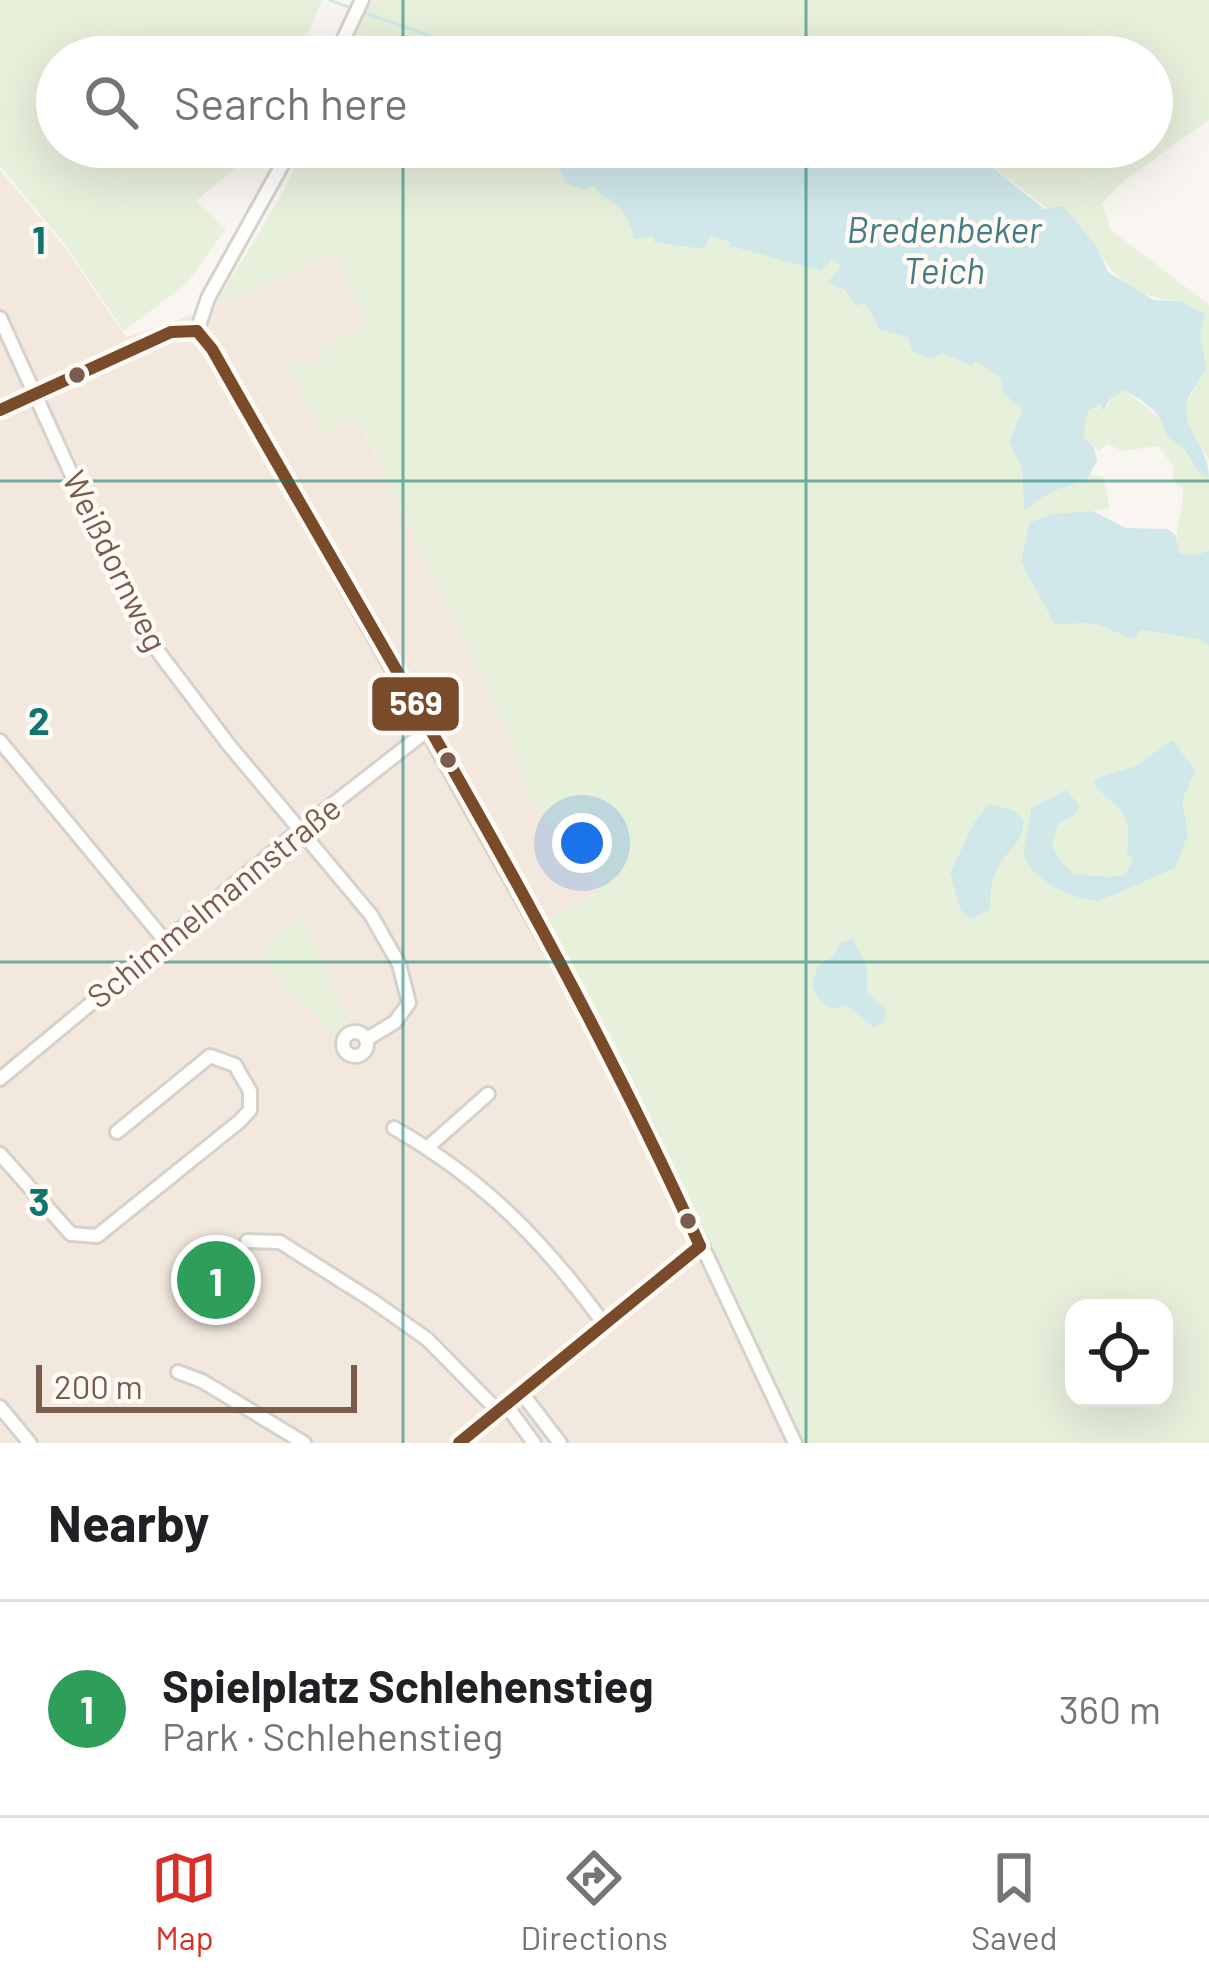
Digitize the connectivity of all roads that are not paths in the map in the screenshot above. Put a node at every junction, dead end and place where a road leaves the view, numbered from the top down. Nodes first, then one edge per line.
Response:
1 (362, 0) edge
2 (345, 36) edge
3 (280, 168) edge
4 (0, 318) edge
5 (197, 331) junction
6 (36, 394) junction
7 (0, 410) edge
8 (429, 729) junction
9 (0, 740) edge
10 (301, 829) junction
11 (166, 942) junction
12 (367, 1039) dead end
13 (2, 1072) edge
14 (488, 1094) dead end
15 (394, 1128) dead end
16 (117, 1132) dead end
17 (428, 1148) junction
18 (0, 1154) edge
19 (247, 1240) dead end
20 (700, 1246) junction
21 (604, 1324) junction
22 (178, 1372) dead end
23 (520, 1392) junction
24 (0, 1407) edge
25 (502, 1408) junction
26 (30, 1443) edge
27 (304, 1443) edge
28 (459, 1443) edge
29 (534, 1443) edge
30 (560, 1443) edge
31 (795, 1443) edge

1 - 2 street
3 - 5 street
4 - 6 street, Weißdornweg
5 - 6 street
5 - 8 street
6 - 7 street
6 - 10 street, Weißdornweg
8 - 10 street, Schimmelmannstraße
8 - 20 street
9 - 11 street
10 - 11 street, Schimmelmannstraße
10 - 12 street, Weißdornweg
11 - 13 street, Schimmelmannstraße
14 - 17 street
15 - 17 street
16 - 18 street
17 - 21 street
19 - 25 street
20 - 21 street
20 - 31 street
21 - 23 street
22 - 27 street
23 - 25 street
23 - 30 street
24 - 26 street
25 - 28 street
25 - 29 street

